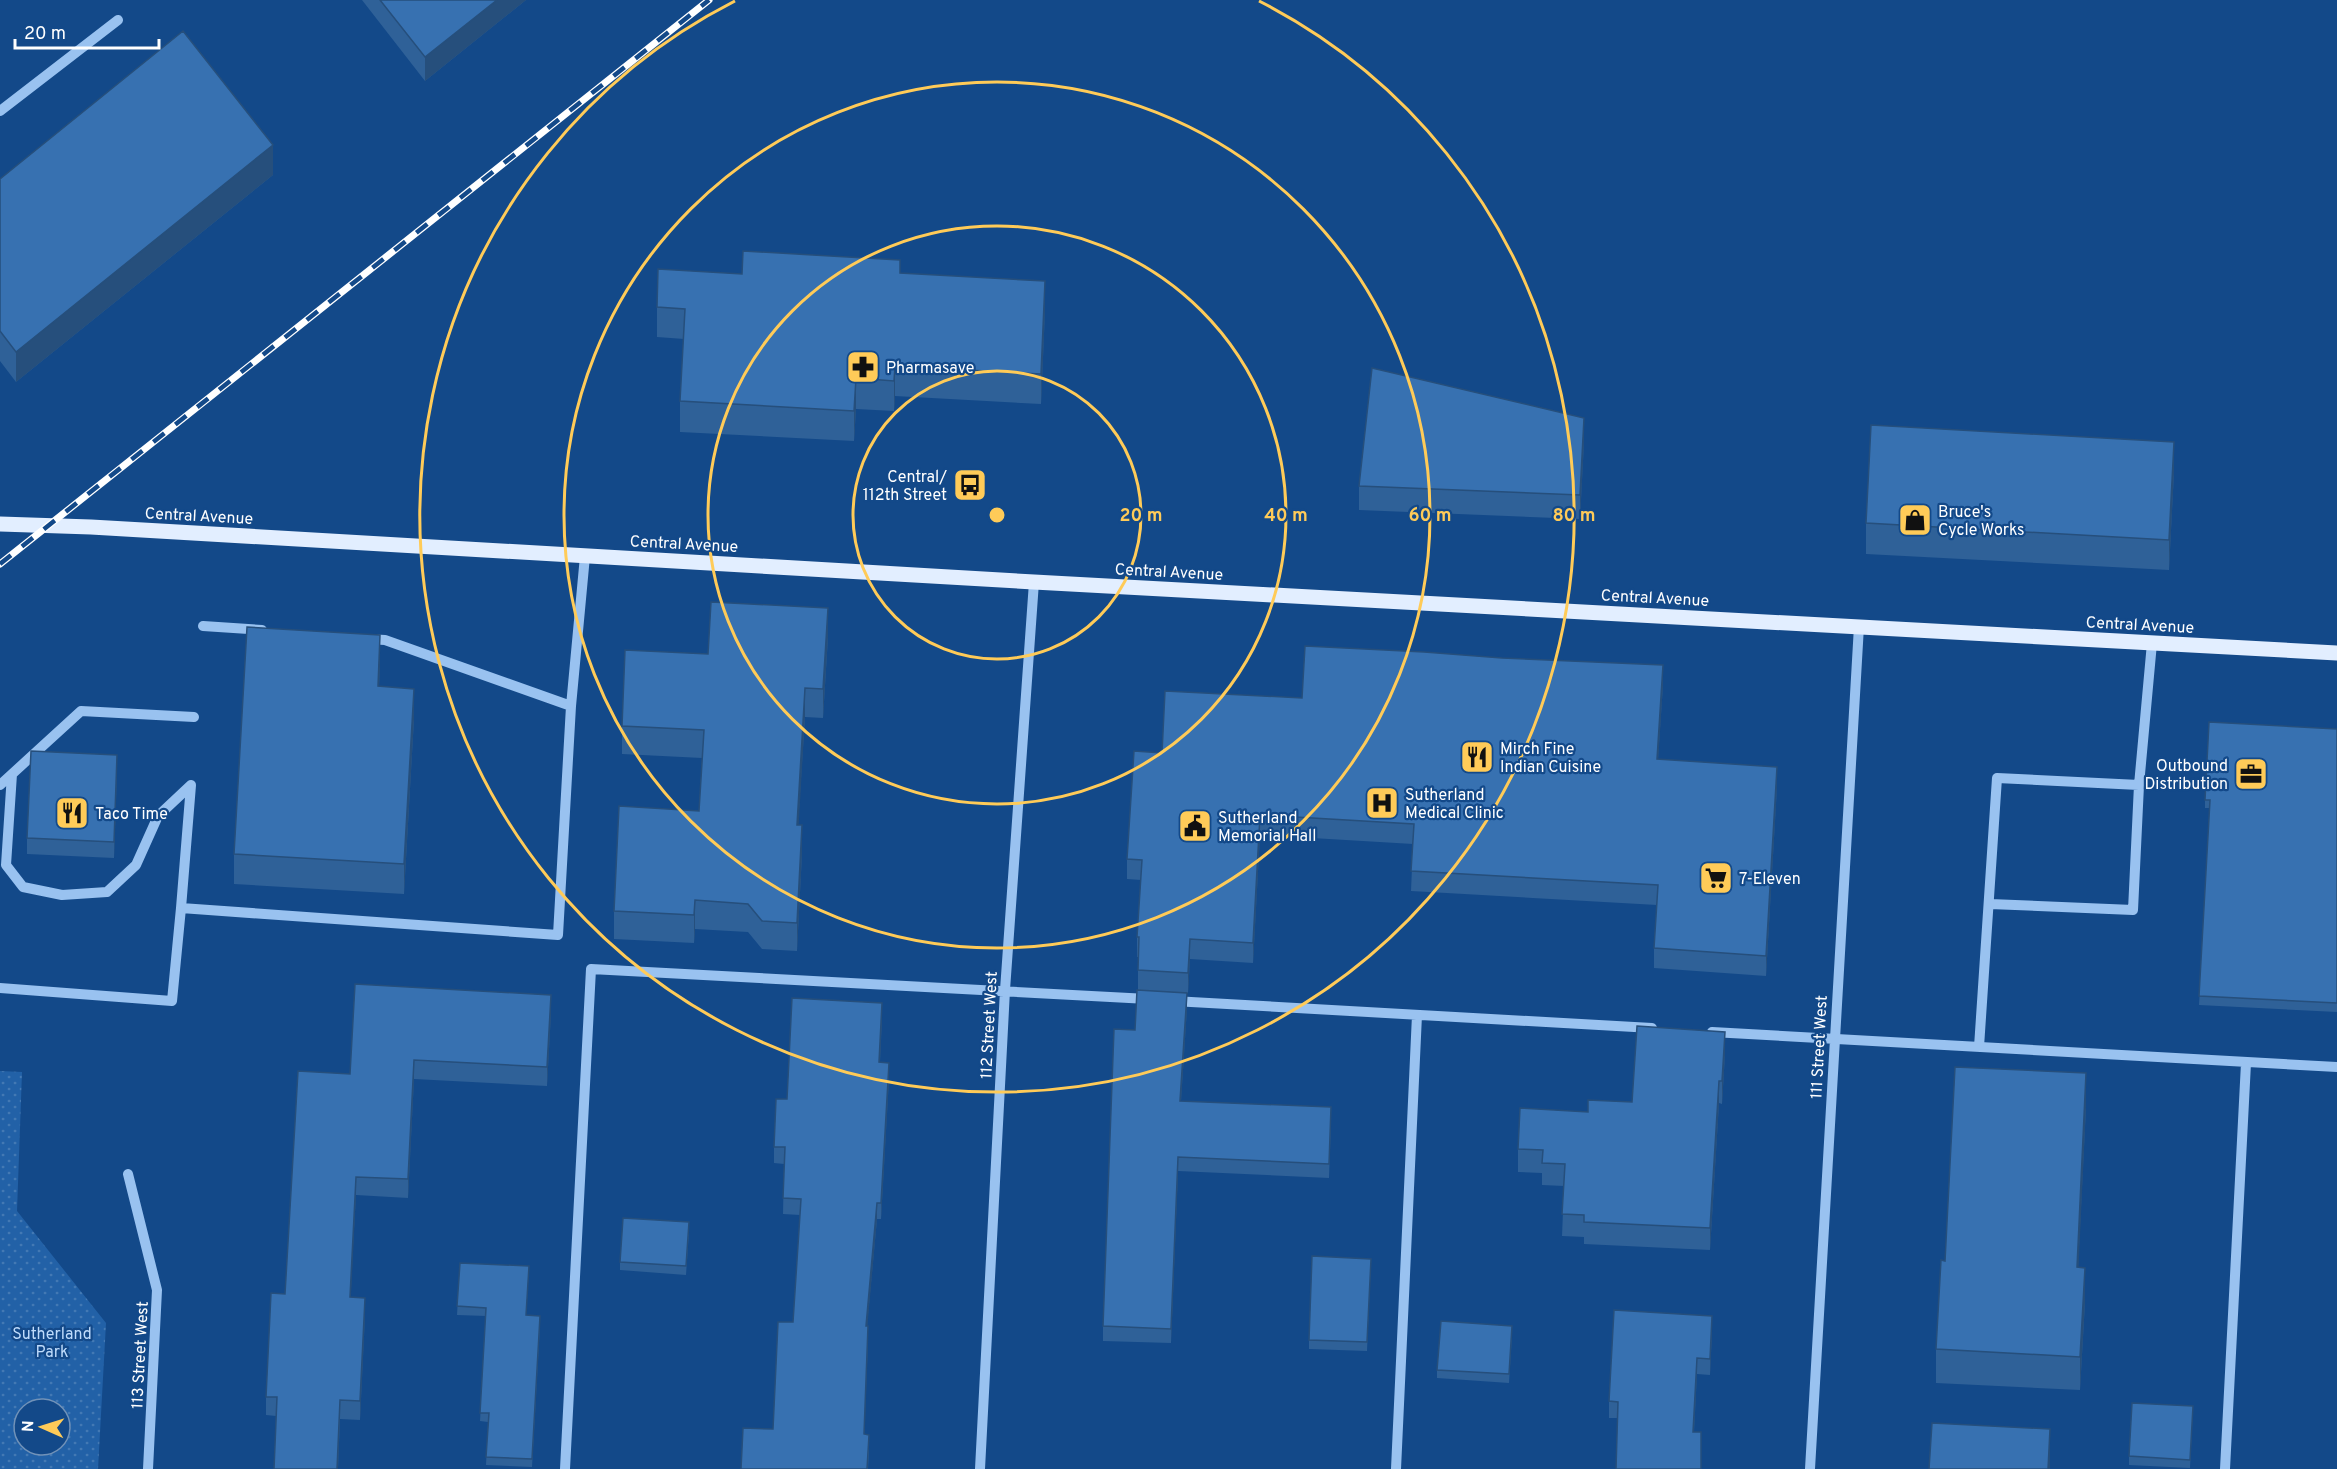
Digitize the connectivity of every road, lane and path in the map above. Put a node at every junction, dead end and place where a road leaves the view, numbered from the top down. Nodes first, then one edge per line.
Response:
1 (118, 20) dead end
2 (0, 111) edge
3 (0, 524) edge
4 (585, 556) junction
5 (1034, 582) junction
6 (203, 626) dead end
7 (1859, 626) junction
8 (271, 631) edge
9 (351, 638) edge
10 (2152, 643) junction
11 (2337, 653) edge
12 (571, 706) junction
13 (194, 717) dead end
14 (12, 774) junction
15 (2139, 784) junction
16 (0, 785) edge
17 (1990, 904) junction
18 (181, 908) junction
19 (0, 988) edge
20 (1005, 990) junction
21 (1154, 1000) edge
22 (1166, 1000) edge
23 (1417, 1015) junction
24 (1668, 1029) edge
25 (1704, 1031) edge
26 (1834, 1039) junction
27 (1979, 1047) junction
28 (2246, 1063) junction
29 (2337, 1067) edge
30 (128, 1174) dead end
31 (148, 1469) edge
32 (565, 1469) edge
33 (980, 1469) edge
34 (1396, 1469) edge
35 (1810, 1469) edge
36 (2225, 1469) edge

1 - 2 street
3 - 4 main road, Central Avenue
4 - 5 main road, Central Avenue
4 - 12 street
5 - 7 main road, Central Avenue
5 - 20 street, 112 Street West
6 - 8 street
7 - 10 main road, Central Avenue
7 - 26 street, 111 Street West
9 - 12 street
10 - 11 main road, Central Avenue
10 - 15 street
12 - 18 street
13 - 14 street
14 - 16 street
14 - 18 street
15 - 17 street
15 - 17 street
17 - 27 street
18 - 19 street
20 - 21 street
20 - 32 street
20 - 33 street, 112 Street West
22 - 23 street
23 - 24 street
23 - 34 street
25 - 26 street
26 - 27 street
26 - 35 street, 111 Street West
27 - 28 street
28 - 29 street
28 - 36 street
30 - 31 street, 113 Street West

